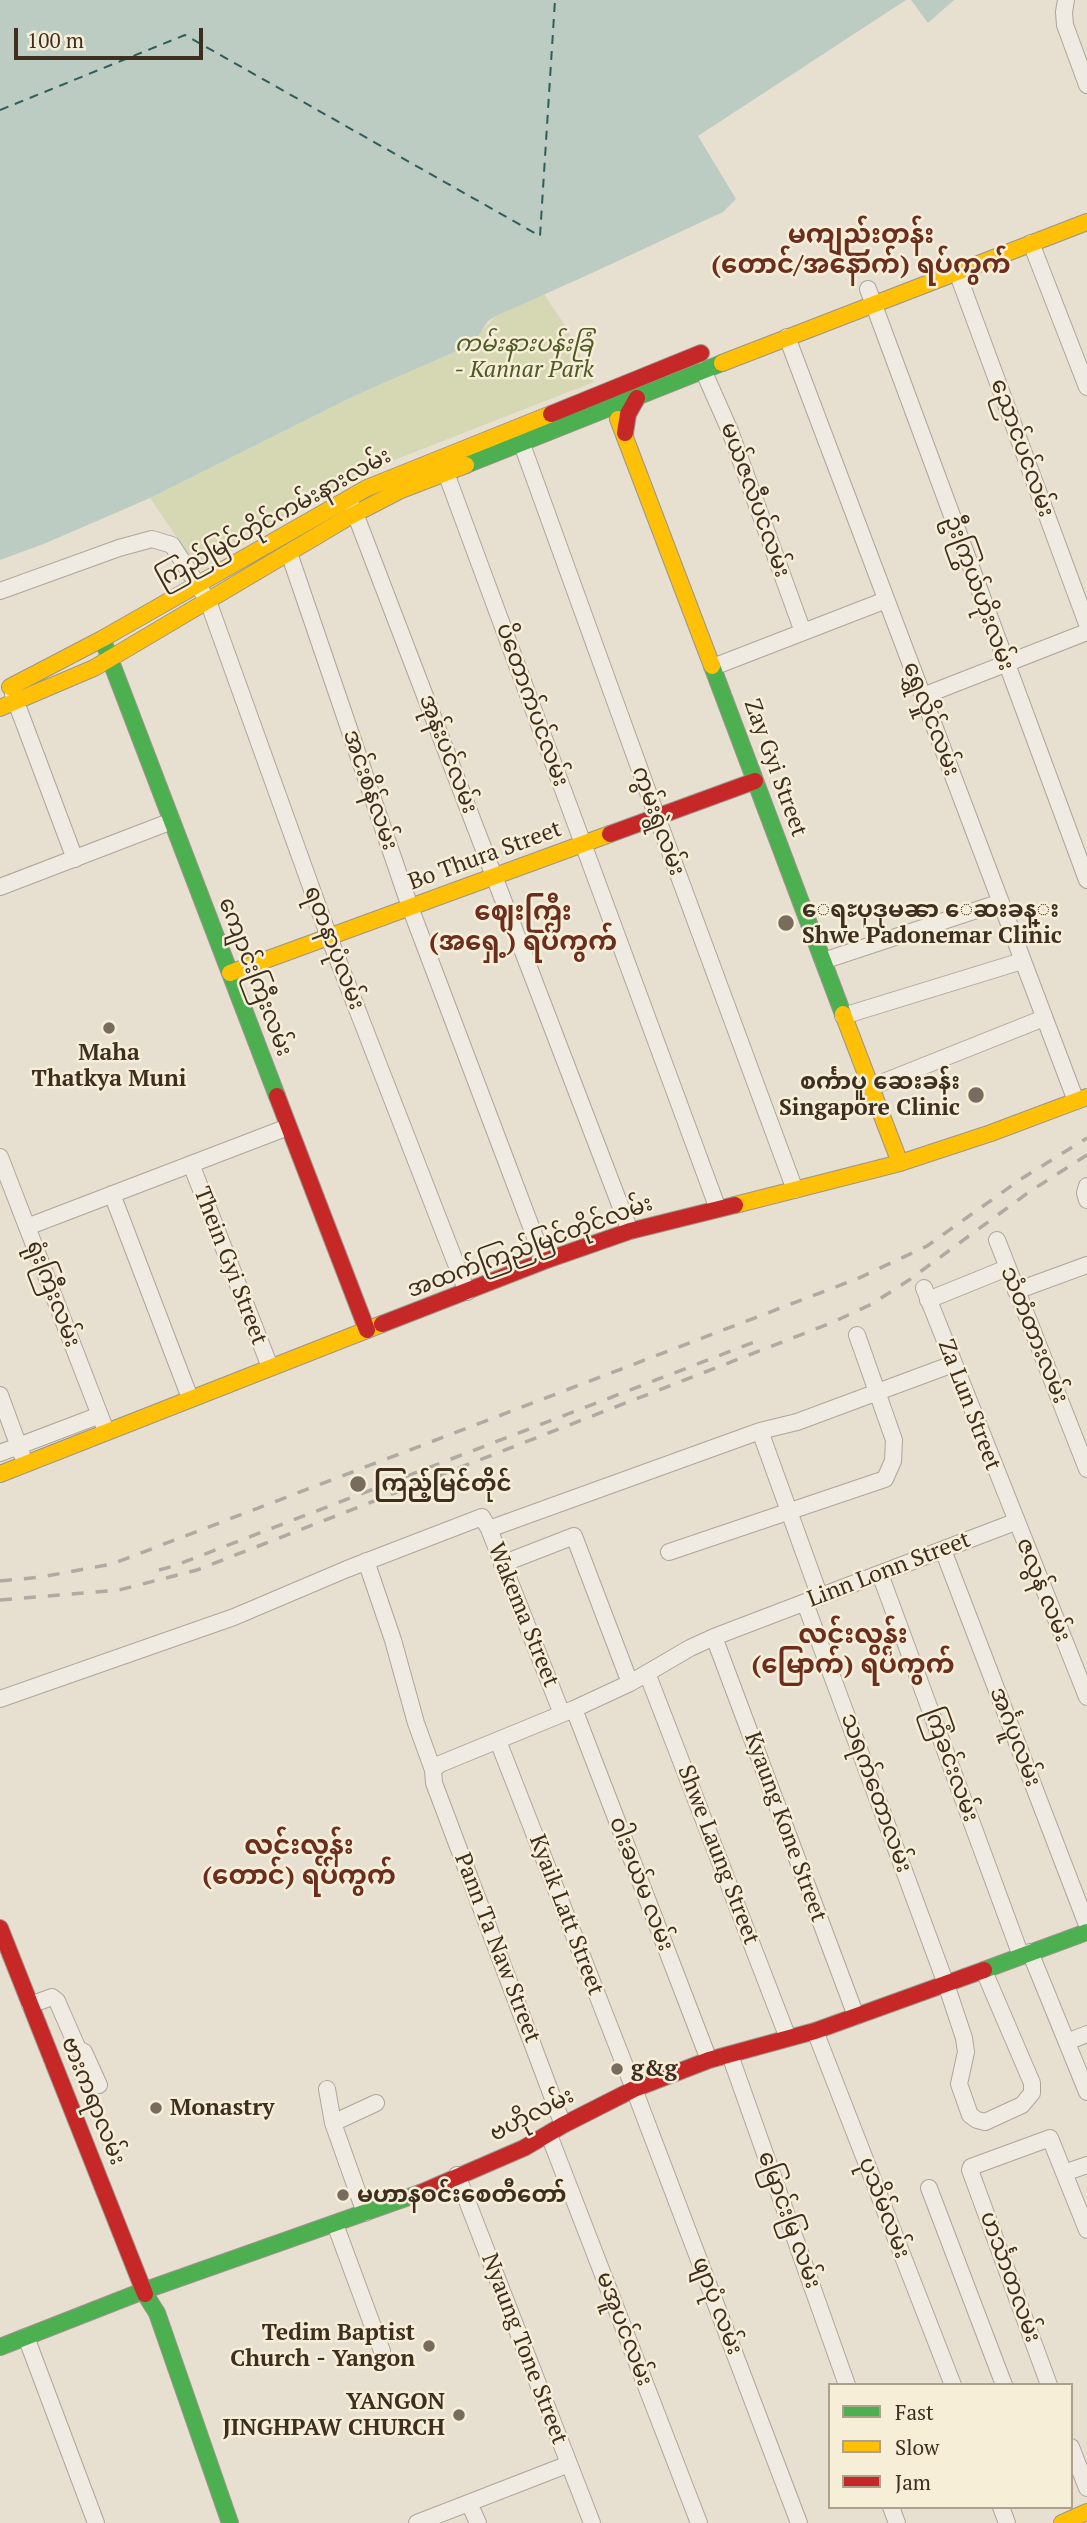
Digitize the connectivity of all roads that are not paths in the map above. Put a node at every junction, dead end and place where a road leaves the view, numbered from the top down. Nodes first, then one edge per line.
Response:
1 (1066, 0) edge
2 (1087, 85) edge
3 (1087, 205) edge
4 (1087, 222) edge
5 (1031, 243) junction
6 (1009, 244) junction
7 (957, 272) junction
8 (865, 296) junction
9 (786, 337) junction
10 (721, 345) dead end
11 (703, 370) junction
12 (1087, 387) edge
13 (606, 390) junction
14 (642, 396) junction
15 (613, 408) junction
16 (596, 414) junction
17 (515, 427) junction
18 (624, 431) junction
19 (524, 447) junction
20 (447, 475) junction
21 (352, 506) junction
22 (289, 553) junction
23 (196, 586) junction
24 (0, 591) edge
25 (886, 600) junction
26 (208, 601) junction
27 (1087, 624) edge
28 (803, 632) junction
29 (1087, 632) edge
30 (103, 639) junction
31 (127, 650) junction
32 (111, 659) junction
33 (1005, 664) junction
34 (713, 667) junction
35 (94, 668) junction
36 (118, 677) junction
37 (923, 696) junction
38 (6, 697) edge
39 (755, 781) junction
40 (657, 817) junction
41 (172, 821) junction
42 (583, 844) junction
43 (75, 859) junction
44 (494, 876) junction
45 (1087, 880) edge
46 (0, 887) edge
47 (1001, 902) junction
48 (410, 907) junction
49 (329, 937) junction
50 (823, 961) junction
51 (1022, 961) junction
52 (230, 974) junction
53 (844, 1016) junction
54 (1044, 1018) junction
55 (871, 1087) junction
56 (1081, 1099) edge
57 (288, 1127) junction
58 (0, 1157) edge
59 (900, 1163) junction
60 (191, 1164) junction
61 (1087, 1186) edge
62 (795, 1190) junction
63 (112, 1194) junction
64 (1087, 1200) edge
65 (718, 1209) junction
66 (27, 1227) junction
67 (630, 1231) junction
68 (997, 1240) dead end
69 (544, 1261) junction
70 (1087, 1265) edge
71 (1007, 1268) junction
72 (1016, 1290) junction
73 (467, 1292) junction
74 (367, 1330) junction
75 (857, 1335) dead end
76 (953, 1364) junction
77 (270, 1367) junction
78 (878, 1392) junction
79 (0, 1395) edge
80 (190, 1398) junction
81 (100, 1415) junction
82 (106, 1431) junction
83 (760, 1431) junction
84 (19, 1446) junction
85 (0, 1453) edge
86 (25, 1464) junction
87 (1087, 1469) edge
88 (0, 1474) edge
89 (790, 1511) junction
90 (1015, 1522) junction
91 (485, 1523) junction
92 (943, 1550) junction
93 (669, 1552) dead end
94 (366, 1561) junction
95 (502, 1563) junction
96 (880, 1574) junction
97 (812, 1600) junction
98 (714, 1637) junction
99 (647, 1673) junction
100 (630, 1683) junction
101 (1087, 1698) edge
102 (0, 1699) edge
103 (568, 1712) junction
104 (498, 1741) junction
105 (433, 1770) junction
106 (1087, 1925) edge
107 (0, 1928) edge
108 (1087, 1932) edge
109 (1026, 1954) junction
110 (984, 1970) junction
111 (946, 1984) junction
112 (30, 2005) junction
113 (856, 2016) junction
114 (815, 2031) junction
115 (1087, 2034) edge
116 (788, 2038) junction
117 (1067, 2042) junction
118 (730, 2055) junction
119 (709, 2060) junction
120 (99, 2085) dead end
121 (327, 2089) dead end
122 (634, 2089) junction
123 (1087, 2092) edge
124 (376, 2103) dead end
125 (332, 2123) junction
126 (563, 2125) junction
127 (549, 2135) junction
128 (1087, 2165) edge
129 (1064, 2173) junction
130 (457, 2175) junction
131 (929, 2188) dead end
132 (365, 2213) junction
133 (335, 2224) junction
134 (1087, 2230) edge
135 (143, 2291) junction
136 (26, 2337) junction
137 (149, 2339) dead end
138 (0, 2347) edge
139 (382, 2351) dead end
140 (160, 2372) dead end
141 (846, 2383) edge
142 (952, 2383) edge
143 (1003, 2383) edge
144 (1048, 2383) edge
145 (1073, 2455) edge
146 (569, 2464) junction
147 (1087, 2488) edge
148 (470, 2503) junction
149 (1087, 2512) edge
150 (96, 2523) edge
151 (213, 2523) edge
152 (230, 2523) edge
153 (417, 2523) edge
154 (478, 2523) edge
155 (592, 2523) edge
156 (699, 2523) edge
157 (799, 2523) edge
158 (1062, 2523) edge

1 - 2 street
3 - 6 main road
4 - 5 main road
5 - 6 main road
5 - 12 street
6 - 7 main road
6 - 8 main road
7 - 8 main road
7 - 27 street, ညောင်ပင်လမ်း
8 - 9 main road, ကြည်မြင်တိုင်ကမ်းနားလမ်း
8 - 33 street, ဦးကြွယ်ဟိုးလမ်း
9 - 11 main road, ကြည်မြင်တိုင်ကမ်းနားလမ်း
9 - 25 street, ရွှေလှိုင်လမ်း
10 - 13 main road, ကြည်မြင်တိုင်ကမ်းနားလမ်း
11 - 14 main road, ကြည်မြင်တိုင်ကမ်းနားလမ်း
11 - 28 street, မယ်ဇလီပင်လမ်း
13 - 15 main road, Zay Gyi Street
13 - 17 main road, ကြည်မြင်တိုင်ကမ်းနားလမ်း
14 - 15 main road, ကြည်မြင်တိုင်ကမ်းနားလမ်း
14 - 18 main road
15 - 16 main road, ကြည်မြင်တိုင်ကမ်းနားလမ်း
15 - 18 main road, Zay Gyi Street
16 - 18 main road
16 - 19 main road, ကြည်မြင်တိုင်ကမ်းနားလမ်း
17 - 19 street, ကွမ်းရွဲလမ်း
17 - 21 main road, ကြည်မြင်တိုင်ကမ်းနားလမ်း
18 - 34 main road, Zay Gyi Street
19 - 20 main road, ကြည်မြင်တိုင်ကမ်းနားလမ်း
19 - 40 street, ကွမ်းရွဲလမ်း
20 - 21 main road, ကြည်မြင်တိုင်ကမ်းနားလမ်း
20 - 42 street, ပိတောက်ပင်လမ်း
21 - 22 main road, ကြည်မြင်တိုင်ကမ်းနားလမ်း
21 - 23 main road, ကြည်မြင်တိုင်ကမ်းနားလမ်း
21 - 44 street, အုန်းပင်လမ်း
22 - 26 main road, ကြည်မြင်တိုင်ကမ်းနားလမ်း
22 - 48 street, အင်းစိန်လမ်း
23 - 24 street, ရတနာပုံလမ်း
23 - 26 street, ရတနာပုံလမ်း
23 - 30 main road, ကြည်မြင်တိုင်ကမ်းနားလမ်း
25 - 28 street
25 - 37 street, ရွှေလှိုင်လမ်း
26 - 31 main road, ကြည်မြင်တိုင်ကမ်းနားလမ်း
26 - 49 street, ရတနာပုံလမ်း
28 - 34 street
29 - 33 street
30 - 32 main road, ကျောင်းကြီးလမ်း
30 - 38 main road, ကြည်မြင်တိုင်ကမ်းနားလမ်း
31 - 32 main road, ကြည်မြင်တိုင်ကမ်းနားလမ်း
31 - 36 main road
32 - 35 main road, ကြည်မြင်တိုင်ကမ်းနားလမ်း
32 - 36 main road, ကျောင်းကြီးလမ်း
33 - 37 street
33 - 45 street, ဦးကြွယ်ဟိုးလမ်း
34 - 39 main road, Zay Gyi Street
35 - 36 main road
35 - 38 main road, ကြည်မြင်တိုင်ကမ်းနားလမ်း
36 - 41 main road, ကျောင်းကြီးလမ်း
37 - 47 street, ရွှေလှိုင်လမ်း
38 - 43 street
39 - 40 main road, Bo Thura Street
39 - 50 main road, Zay Gyi Street
40 - 42 main road, Bo Thura Street
40 - 62 street, ကွမ်းရွဲလမ်း
41 - 43 street
41 - 52 main road, ကျောင်းကြီးလမ်း
42 - 44 main road, Bo Thura Street
42 - 65 street, ပိတောက်ပင်လမ်း
43 - 46 street
44 - 48 main road, Bo Thura Street
44 - 67 street, အုန်းပင်လမ်း
47 - 50 street
47 - 51 street, ရွှေလှိုင်လမ်း
48 - 49 main road, Bo Thura Street
48 - 69 street, အင်းစိန်လမ်း
49 - 52 main road, Bo Thura Street
49 - 73 street, ရတနာပုံလမ်း
50 - 53 main road, Zay Gyi Street
51 - 53 street
51 - 54 street, ရွှေလှိုင်လမ်း
52 - 57 main road, ကျောင်းကြီးလမ်း
53 - 55 main road, Zay Gyi Street
54 - 55 street
54 - 56 street, ရွှေလှိုင်လမ်း
55 - 59 main road, Zay Gyi Street
56 - 59 main road, အထက်ကြည်မြင်တိုင်လမ်း
57 - 60 street
57 - 74 main road, ကျောင်းကြီးလမ်း
58 - 66 street, ရုံးကြီးလမ်း
59 - 62 main road, အထက်ကြည်မြင်တိုင်လမ်း
60 - 63 street
60 - 77 street, Thein Gyi Street
61 - 64 street
62 - 65 main road, အထက်ကြည်မြင်တိုင်လမ်း
63 - 66 street
63 - 80 street
65 - 67 main road, အထက်ကြည်မြင်တိုင်လမ်း
66 - 81 street, ရုံးကြီးလမ်း
67 - 69 main road, အထက်ကြည်မြင်တိုင်လမ်း
68 - 71 street, သံတံတားလမ်း
69 - 73 main road, အထက်ကြည်မြင်တိုင်လမ်း
70 - 72 street
71 - 72 street, သံတံတားလမ်း
71 - 76 street, Za Lun Street
72 - 87 street, သံတံတားလမ်း
73 - 74 main road, အထက်ကြည်မြင်တိုင်လမ်း
74 - 77 main road, အထက်ကြည်မြင်တိုင်လမ်း
75 - 78 street
76 - 78 street
76 - 90 street, Za Lun Street
77 - 80 main road, အထက်ကြည်မြင်တိုင်လမ်း
78 - 83 street
78 - 89 street
79 - 84 street
80 - 82 main road, အထက်ကြည်မြင်တိုင်လမ်း
81 - 82 street, ရုံးကြီးလမ်း
81 - 84 street
82 - 86 main road, အထက်ကြည်မြင်တိုင်လမ်း
83 - 89 street, သရက်တောလမ်း
83 - 91 street
84 - 85 street
84 - 86 street
86 - 88 main road, အထက်ကြည်မြင်တိုင်လမ်း
89 - 93 street
89 - 97 street, သရက်တောလမ်း
90 - 92 street, Linn Lonn Street
90 - 101 street, ဇလွန် လမ်း
91 - 94 street
91 - 95 street, Wakema Street
92 - 96 street, Linn Lonn Street
92 - 106 street, အင်္ဂပူလမ်း
94 - 102 street
94 - 105 street, Pann Ta Naw Street
95 - 100 street
95 - 103 street, Wakema Street
96 - 97 street, Linn Lonn Street
96 - 109 street, ကြံခင်းလမ်း
97 - 98 street, Linn Lonn Street
97 - 111 street, သရက်တောလမ်း
98 - 99 street, Linn Lonn Street
98 - 113 street, Kyaung Kone Street
99 - 100 street, Linn Lonn Street
99 - 116 street, Shwe Laung Street
100 - 103 street, Linn Lonn Street
103 - 104 street, Linn Lonn Street
103 - 119 street, ဝါးခယ်မ လမ်း
104 - 105 street, Linn Lonn Street
104 - 122 street, Kyaik Latt Street
105 - 126 street, Pann Ta Naw Street
107 - 112 main road, ဗားကရာလမ်း
108 - 109 main road, ဗဟိုလမ်း
109 - 110 main road, ဗဟိုလမ်း
109 - 117 street, ကြံခင်းလမ်း
110 - 111 main road, ဗဟိုလမ်း
110 - 111 street, သရက်တောလမ်း
111 - 113 main road, ဗဟိုလမ်း
112 - 120 street
112 - 135 main road, ဗားကရာလမ်း
113 - 114 main road, ဗဟိုလမ်း
114 - 116 main road, ဗဟိုလမ်း
114 - 142 street, ပုသိမ်လမ်း
115 - 117 street
116 - 118 main road, ဗဟိုလမ်း
117 - 123 street, ကြံခင်းလမ်း
118 - 119 main road, ဗဟိုလမ်း
118 - 141 street, မြောင်းမြ လမ်း
119 - 122 main road, ဗဟိုလမ်း
121 - 125 street
122 - 126 main road, ဗဟိုလမ်း
122 - 157 street, ဖျာပုံ လမ်း
124 - 125 street
125 - 132 street
126 - 127 main road, ဗဟိုလမ်း
127 - 130 main road, ဗဟိုလမ်း
127 - 156 street, မအူပင်လမ်း
128 - 129 street
129 - 134 street
129 - 144 street, ဟင်္သာတလမ်း
130 - 132 main road, ဗဟိုလမ်း
130 - 146 street, Nyaung Tone Street
131 - 143 street
132 - 133 main road, ဗဟိုလမ်း
133 - 135 main road, ဗဟိုလမ်း
133 - 139 street
135 - 136 main road, ဗဟိုလမ်း
135 - 137 main road, ဗားကရာလမ်း
135 - 152 main road, ဗားကရာလမ်း
136 - 138 main road, ဗဟိုလမ်း
136 - 150 street
140 - 151 main road
145 - 147 street
146 - 148 street
146 - 155 street, Nyaung Tone Street
148 - 153 street
148 - 154 street
149 - 158 main road

